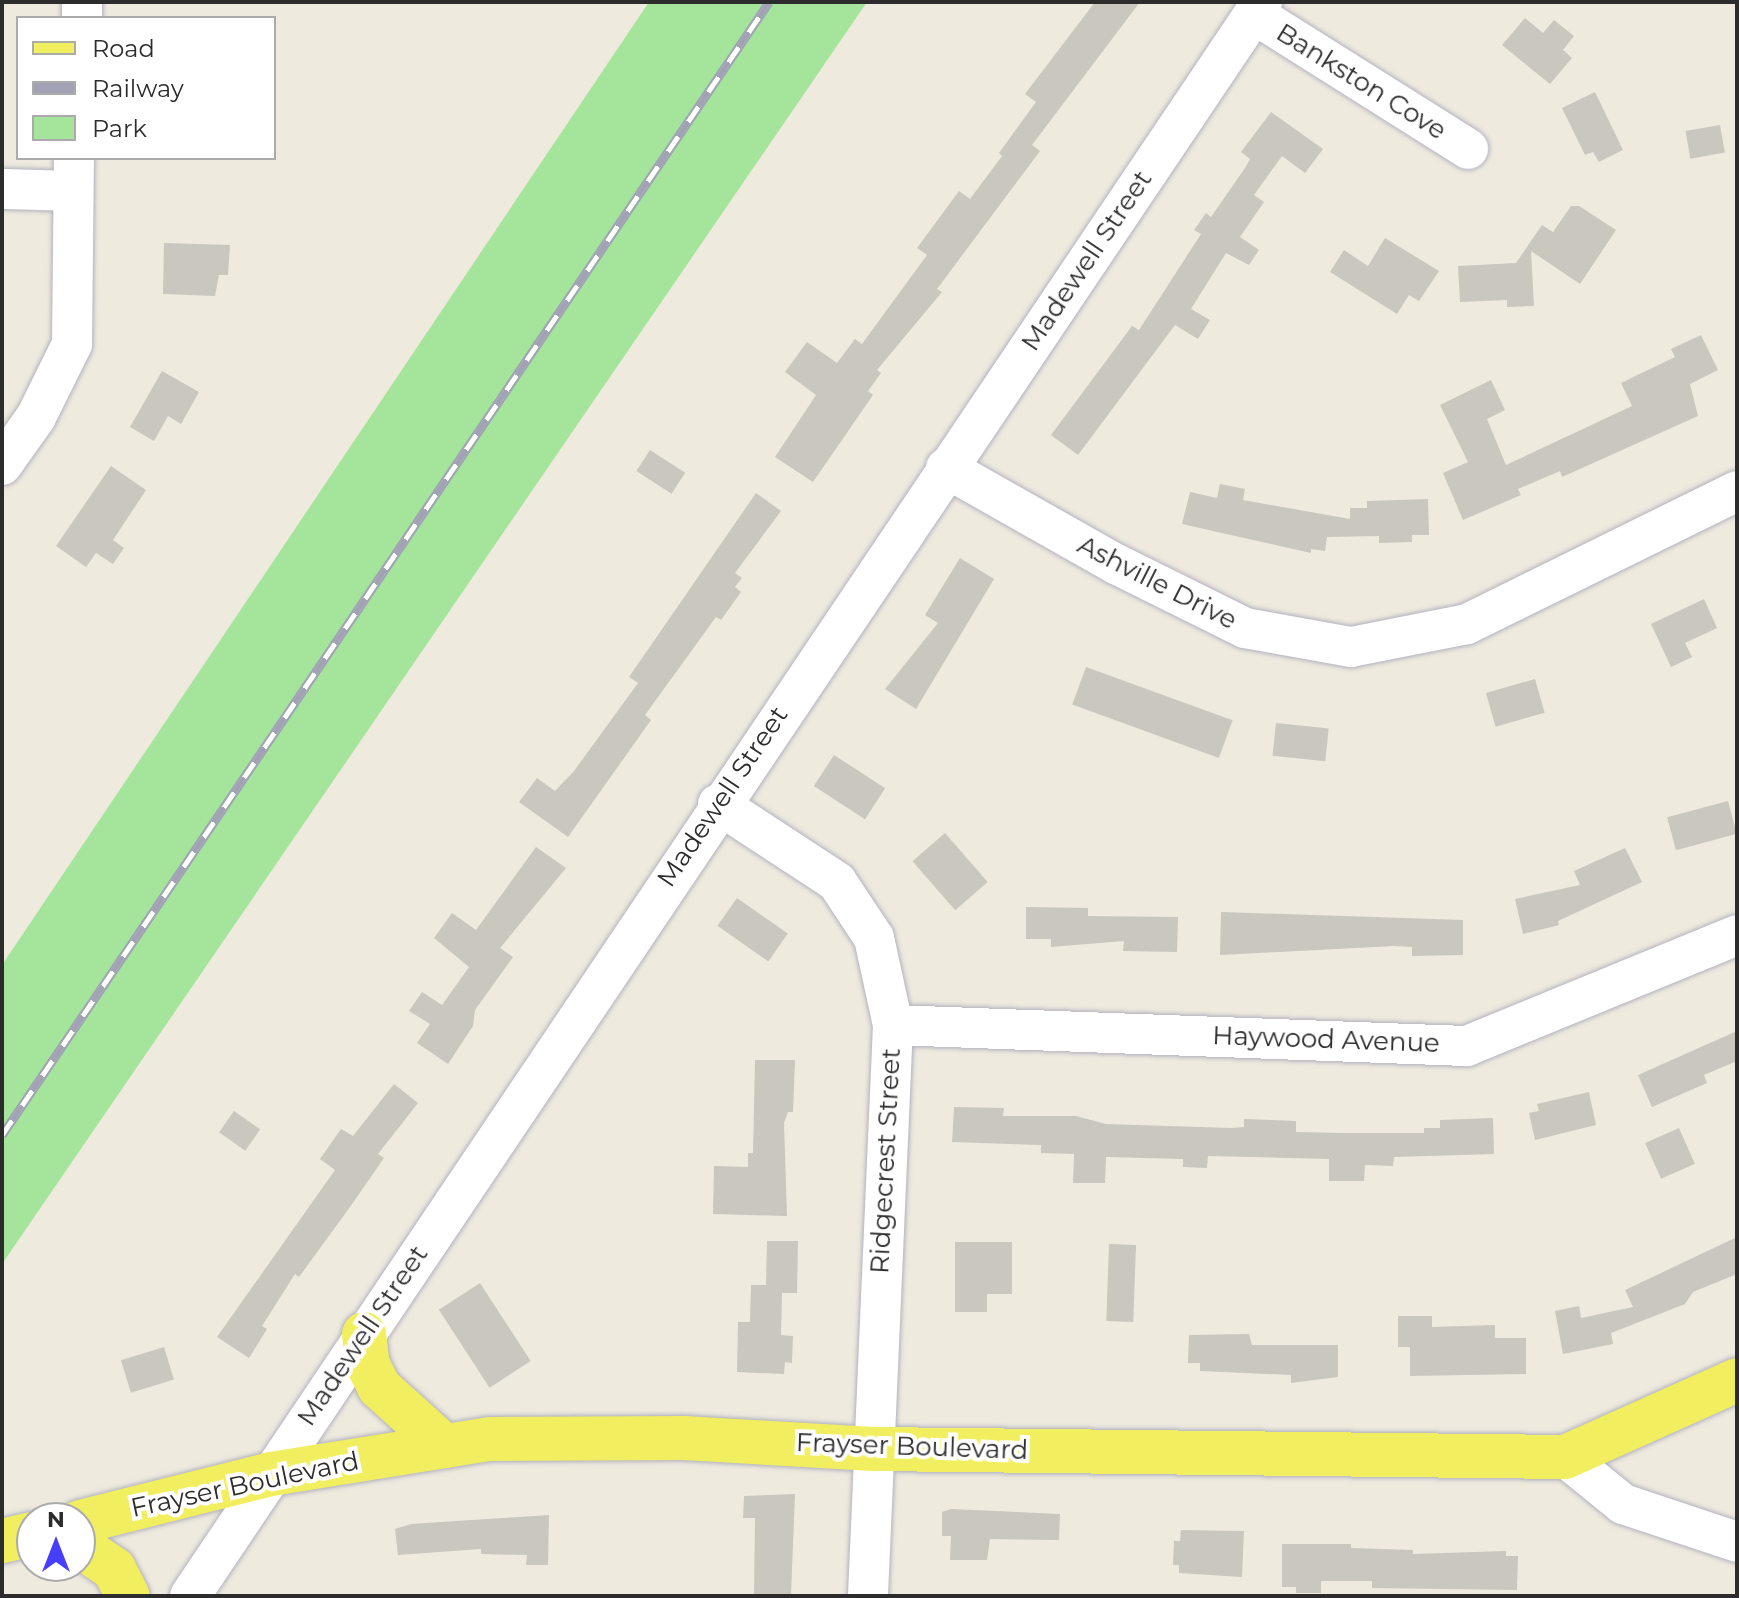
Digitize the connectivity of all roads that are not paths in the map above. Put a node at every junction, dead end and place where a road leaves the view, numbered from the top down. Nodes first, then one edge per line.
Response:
1 (1258, 8) edge
2 (1468, 149) dead end
3 (73, 174) edge
4 (2, 189) edge
5 (2, 465) edge
6 (946, 468) junction
7 (1737, 491) edge
8 (718, 804) junction
9 (1737, 935) edge
10 (893, 1025) junction
11 (364, 1334) junction
12 (1737, 1380) edge
13 (444, 1446) junction
14 (873, 1449) junction
15 (1565, 1457) junction
16 (271, 1474) junction
17 (96, 1518) edge
18 (1737, 1542) edge
19 (96, 1557) edge
20 (128, 1596) edge
21 (190, 1596) edge
22 (868, 1596) edge

1 - 2 street, Bankston Cove
1 - 6 street, Madewell Street
3 - 4 street
3 - 5 street
6 - 7 street, Ashville Drive
6 - 8 street, Madewell Street
8 - 10 street, Ridgecrest Street
8 - 11 street, Madewell Street
9 - 10 street, Haywood Avenue
10 - 14 street, Ridgecrest Street
11 - 13 main road
11 - 16 street, Madewell Street
12 - 15 main road, Frayser Boulevard
13 - 14 main road, Frayser Boulevard
13 - 16 main road, Frayser Boulevard
14 - 15 main road, Frayser Boulevard
14 - 22 street, Ridgecrest Street
15 - 18 street
16 - 17 main road, Frayser Boulevard
16 - 21 street, Madewell Street
19 - 20 main road

